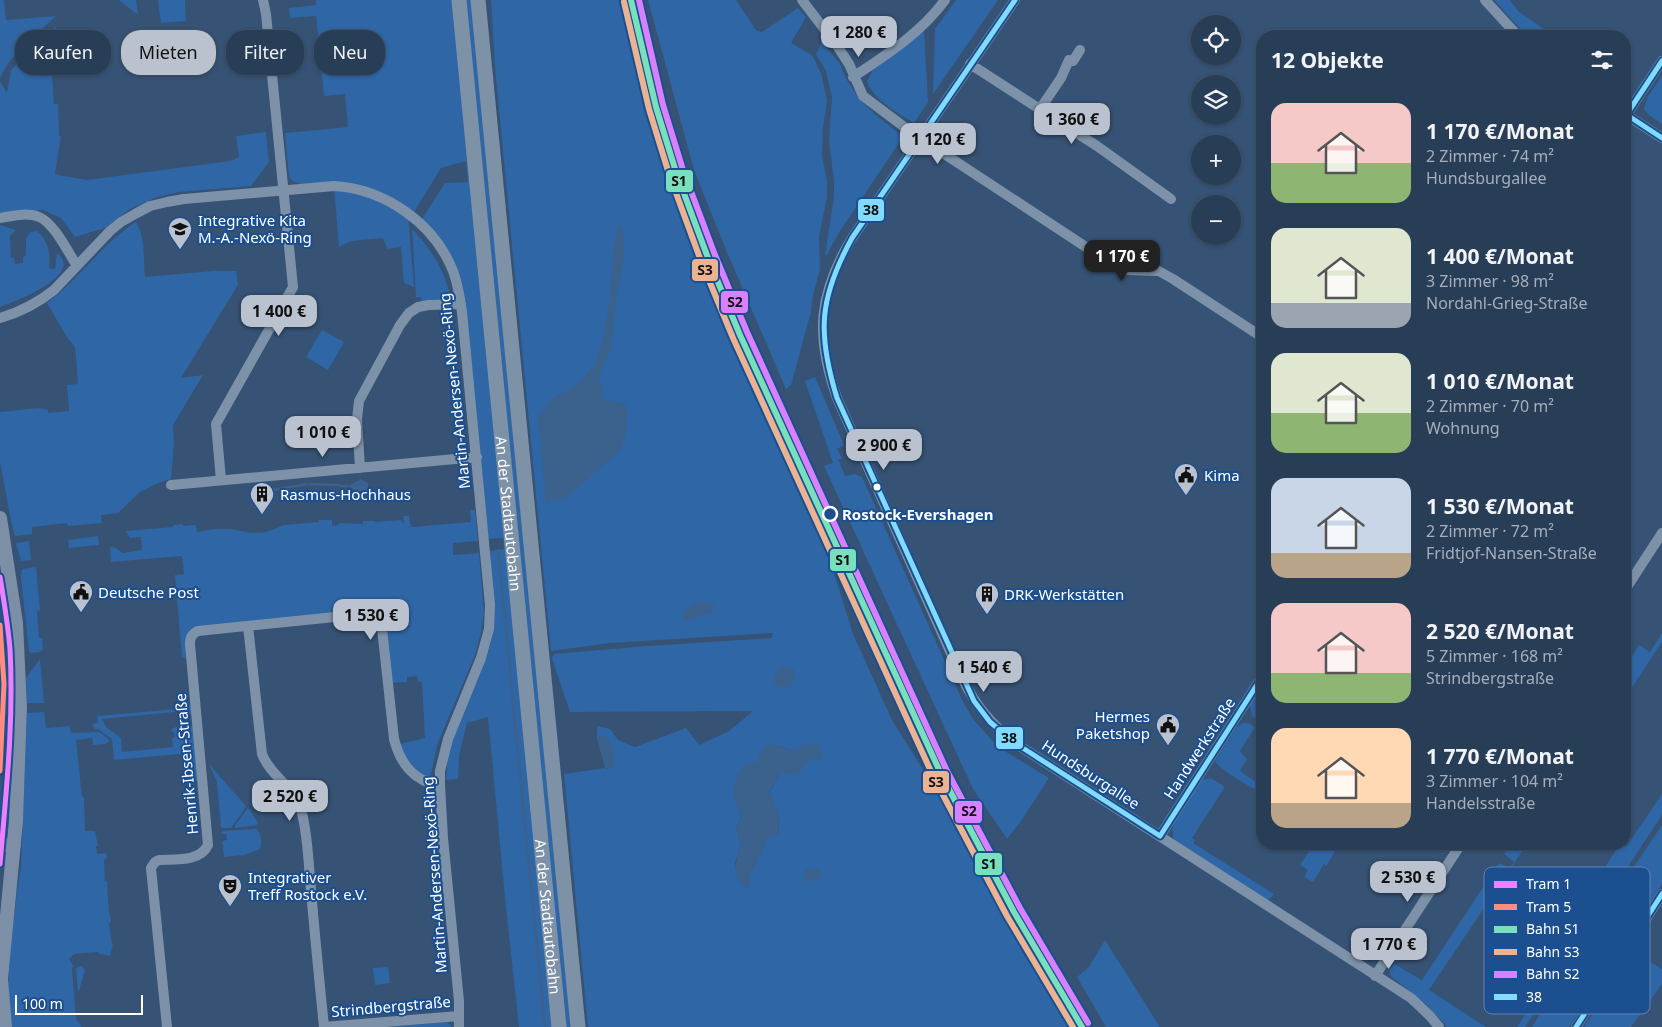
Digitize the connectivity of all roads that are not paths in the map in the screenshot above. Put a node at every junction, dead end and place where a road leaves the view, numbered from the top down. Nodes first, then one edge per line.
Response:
1 (263, 0) edge
2 (459, 0) edge
3 (478, 0) edge
4 (802, 0) edge
5 (945, 0) edge
6 (1015, 0) edge
7 (1485, 0) edge
8 (1512, 30) edge
9 (1080, 50) dead end
10 (1662, 61) edge
11 (970, 64) junction
12 (853, 77) junction
13 (1631, 108) edge
14 (1040, 109) junction
15 (1631, 119) edge
16 (921, 138) junction
17 (1662, 138) edge
18 (283, 190) junction
19 (1171, 199) dead end
20 (0, 218) edge
21 (1098, 254) junction
22 (77, 266) junction
23 (1157, 271) junction
24 (461, 304) junction
25 (0, 318) edge
26 (1256, 333) edge
27 (477, 457) junction
28 (360, 468) junction
29 (221, 480) junction
30 (171, 485) dead end
31 (0, 518) edge
32 (1662, 533) edge
33 (1631, 581) edge
34 (248, 626) junction
35 (1256, 686) edge
36 (440, 785) junction
37 (1160, 836) junction
38 (7, 846) edge
39 (1457, 850) edge
40 (1662, 894) edge
41 (1650, 913) edge
42 (1375, 976) junction
43 (1584, 1014) edge
44 (460, 1016) junction
45 (5, 1027) edge
46 (167, 1027) edge
47 (324, 1027) edge
48 (459, 1027) edge
49 (559, 1027) edge
50 (578, 1027) edge
51 (1439, 1027) edge
52 (1576, 1027) edge

1 - 18 street
2 - 49 highway, An der Stadtautobahn
3 - 50 highway, An der Stadtautobahn
4 - 12 street
5 - 12 street
6 - 11 street, Hundsburgallee
7 - 8 street
9 - 14 street
10 - 13 street
11 - 14 street
11 - 16 street, Hundsburgallee
12 - 16 street
14 - 19 street
15 - 17 street
16 - 21 street
16 - 37 street, Hundsburgallee
18 - 22 street, Martin-Andersen-Nexö-Ring
18 - 24 street, Martin-Andersen-Nexö-Ring
18 - 29 street
20 - 22 street
21 - 23 street
21 - 23 street
22 - 25 street, Martin-Andersen-Nexö-Ring
23 - 26 street
24 - 27 street, Martin-Andersen-Nexö-Ring
24 - 28 street
27 - 28 street
27 - 36 street, Martin-Andersen-Nexö-Ring
28 - 29 street
29 - 30 street
31 - 38 main road
32 - 33 street
34 - 36 street
34 - 46 street, Henrik-Ibsen-Straße
34 - 47 street, Strindbergstraße
35 - 37 street, Handwerkstraße
36 - 44 street, Martin-Andersen-Nexö-Ring
37 - 42 street, Hundsburgallee
38 - 45 main road
39 - 42 street
40 - 41 street
42 - 51 street, Hundsburgallee
43 - 52 street
44 - 47 street, Strindbergstraße
44 - 48 street, Martin-Andersen-Nexö-Ring

